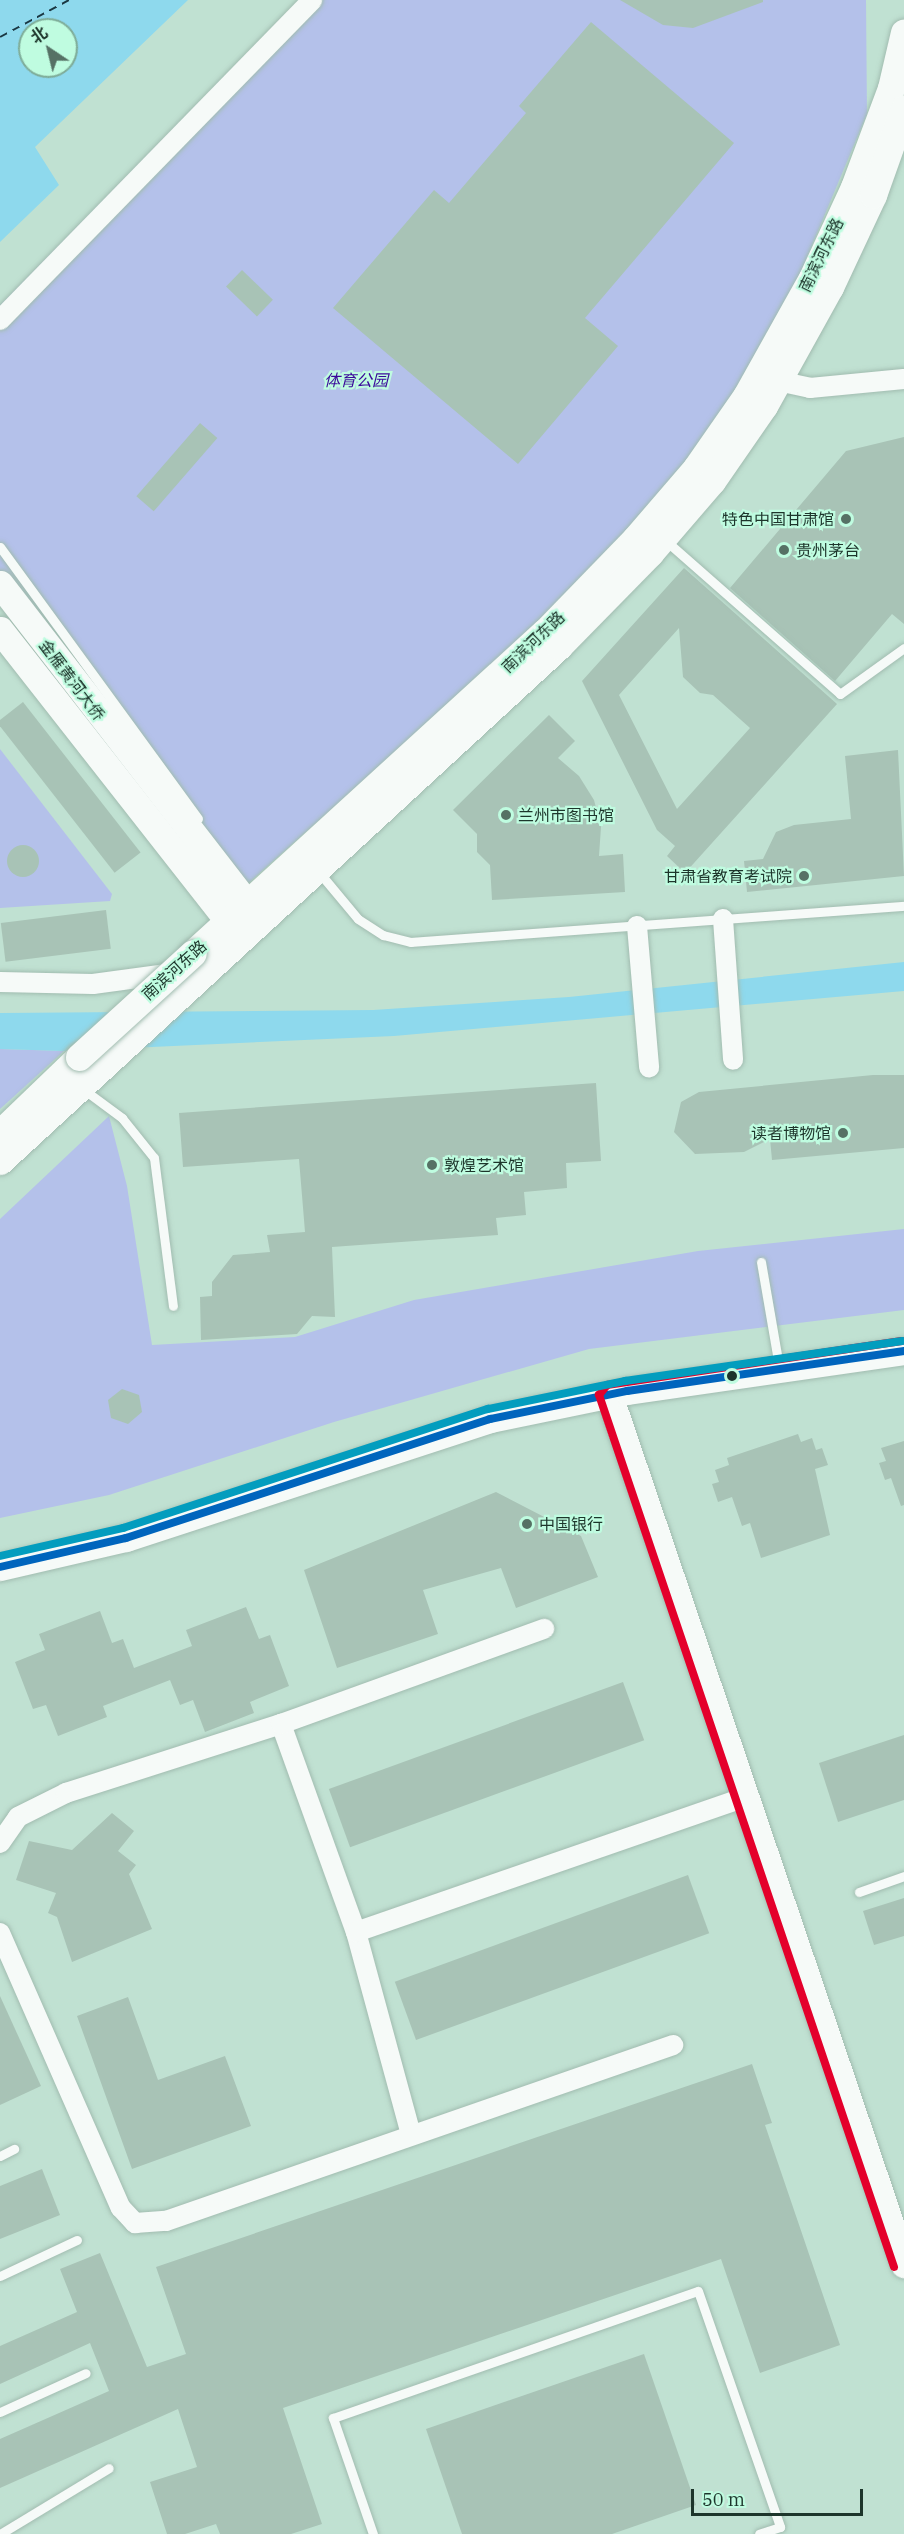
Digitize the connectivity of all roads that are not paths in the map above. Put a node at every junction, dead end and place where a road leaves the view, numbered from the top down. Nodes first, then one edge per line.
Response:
1 (312, 0) edge
2 (904, 32) edge
3 (902, 61) edge
4 (904, 108) edge
5 (0, 321) edge
6 (904, 379) edge
7 (778, 381) junction
8 (663, 538) junction
9 (0, 547) edge
10 (0, 584) edge
11 (0, 630) edge
12 (904, 648) edge
13 (204, 827) dead end
14 (218, 845) dead end
15 (317, 869) junction
16 (904, 906) edge
17 (723, 919) junction
18 (243, 921) junction
19 (637, 926) junction
20 (200, 961) junction
21 (0, 982) edge
22 (732, 1051) dead end
23 (648, 1057) dead end
24 (84, 1072) junction
25 (0, 1133) edge
26 (0, 1161) edge
27 (761, 1262) dead end
28 (173, 1306) dead end
29 (904, 1351) edge
30 (780, 1368) junction
31 (609, 1395) junction
32 (0, 1567) edge
33 (544, 1629) dead end
34 (281, 1724) junction
35 (745, 1797) junction
36 (0, 1843) edge
37 (904, 1876) edge
38 (860, 1892) dead end
39 (356, 1932) junction
40 (0, 1933) edge
41 (673, 2045) dead end
42 (411, 2135) junction
43 (15, 2149) dead end
44 (0, 2156) edge
45 (77, 2240) dead end
46 (904, 2264) edge
47 (0, 2276) edge
48 (86, 2373) dead end
49 (0, 2412) edge
50 (109, 2468) dead end
51 (0, 2534) edge
52 (373, 2534) edge
53 (759, 2534) edge

1 - 5 street
2 - 3 main road, 南滨河东路
3 - 18 main road, 南滨河东路
4 - 7 main road, 南滨河东路
6 - 7 street
7 - 8 main road, 南滨河东路
8 - 12 lane
8 - 15 main road, 南滨河东路
9 - 13 lane
10 - 18 main road, 金雁黄河大侨
11 - 18 main road, 金雁黄河大侨
14 - 18 lane
15 - 18 main road, 南滨河东路
15 - 19 lane
16 - 17 lane
17 - 19 lane
17 - 22 street
18 - 20 main road, 南滨河东路
19 - 23 street
20 - 21 street
20 - 24 main road, 南滨河东路, bridge
24 - 25 main road, 南滨河东路
24 - 26 main road, 南滨河东路
24 - 28 lane
27 - 30 lane
29 - 30 main road
30 - 31 main road
31 - 32 main road
31 - 35 main road
33 - 34 street
34 - 36 street
34 - 39 street
35 - 39 street
35 - 46 main road
37 - 38 lane
39 - 42 street
40 - 42 street
41 - 42 street
43 - 44 lane
45 - 47 lane
48 - 49 lane
50 - 51 lane
52 - 53 lane

